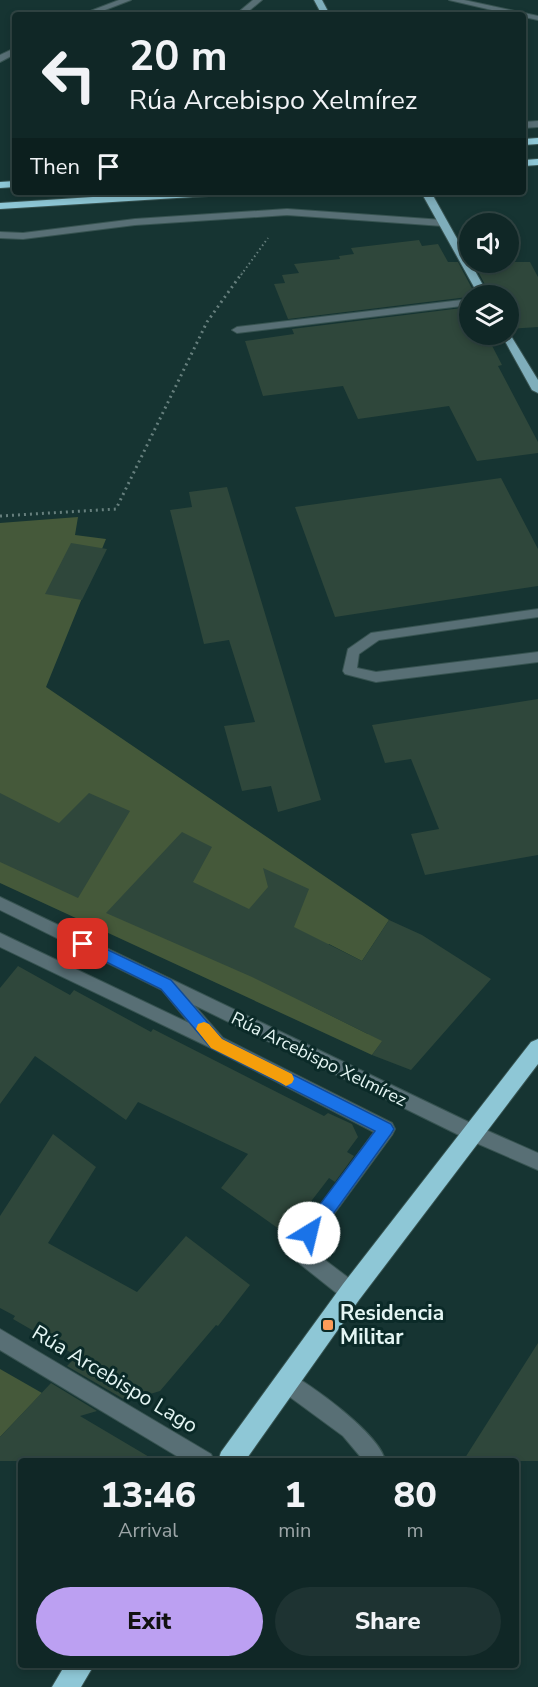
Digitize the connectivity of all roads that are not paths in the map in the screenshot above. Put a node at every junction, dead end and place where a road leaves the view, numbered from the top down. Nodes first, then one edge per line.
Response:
1 (127, 0) edge
2 (259, 0) edge
3 (453, 0) edge
4 (93, 12) edge
5 (243, 12) edge
6 (506, 12) edge
7 (193, 195) edge
8 (428, 195) edge
9 (0, 206) edge
10 (443, 222) junction
11 (0, 235) edge
12 (478, 285) edge
13 (459, 303) edge
14 (237, 330) dead end
15 (512, 345) edge
16 (538, 390) edge
17 (538, 613) edge
18 (538, 657) edge
19 (0, 903) edge
20 (0, 940) edge
21 (166, 985) junction
22 (216, 1043) junction
23 (538, 1048) edge
24 (473, 1133) junction
25 (538, 1162) edge
26 (351, 1292) junction
27 (0, 1339) edge
28 (286, 1382) junction
29 (199, 1458) edge
30 (232, 1458) edge
31 (375, 1458) edge
32 (79, 1668) edge
33 (65, 1687) edge

1 - 4 street
2 - 5 street
3 - 6 street
7 - 9 highway
8 - 10 main road
10 - 11 street
10 - 12 main road
13 - 14 street
15 - 16 main road
17 - 18 street
19 - 21 street, Rúa Arcebispo Xelmírez
20 - 22 street, Rúa Arcebispo Xelmírez
21 - 22 street, Rúa Arcebispo Xelmírez
21 - 24 street, Rúa Arcebispo Xelmírez
22 - 26 street, Rúa Arcebispo Xelmírez
23 - 24 highway
24 - 25 street, Rúa Arcebispo Xelmírez
24 - 26 highway
26 - 28 highway
27 - 29 street, Rúa Arcebispo Lago
28 - 30 highway
28 - 31 street
32 - 33 highway

